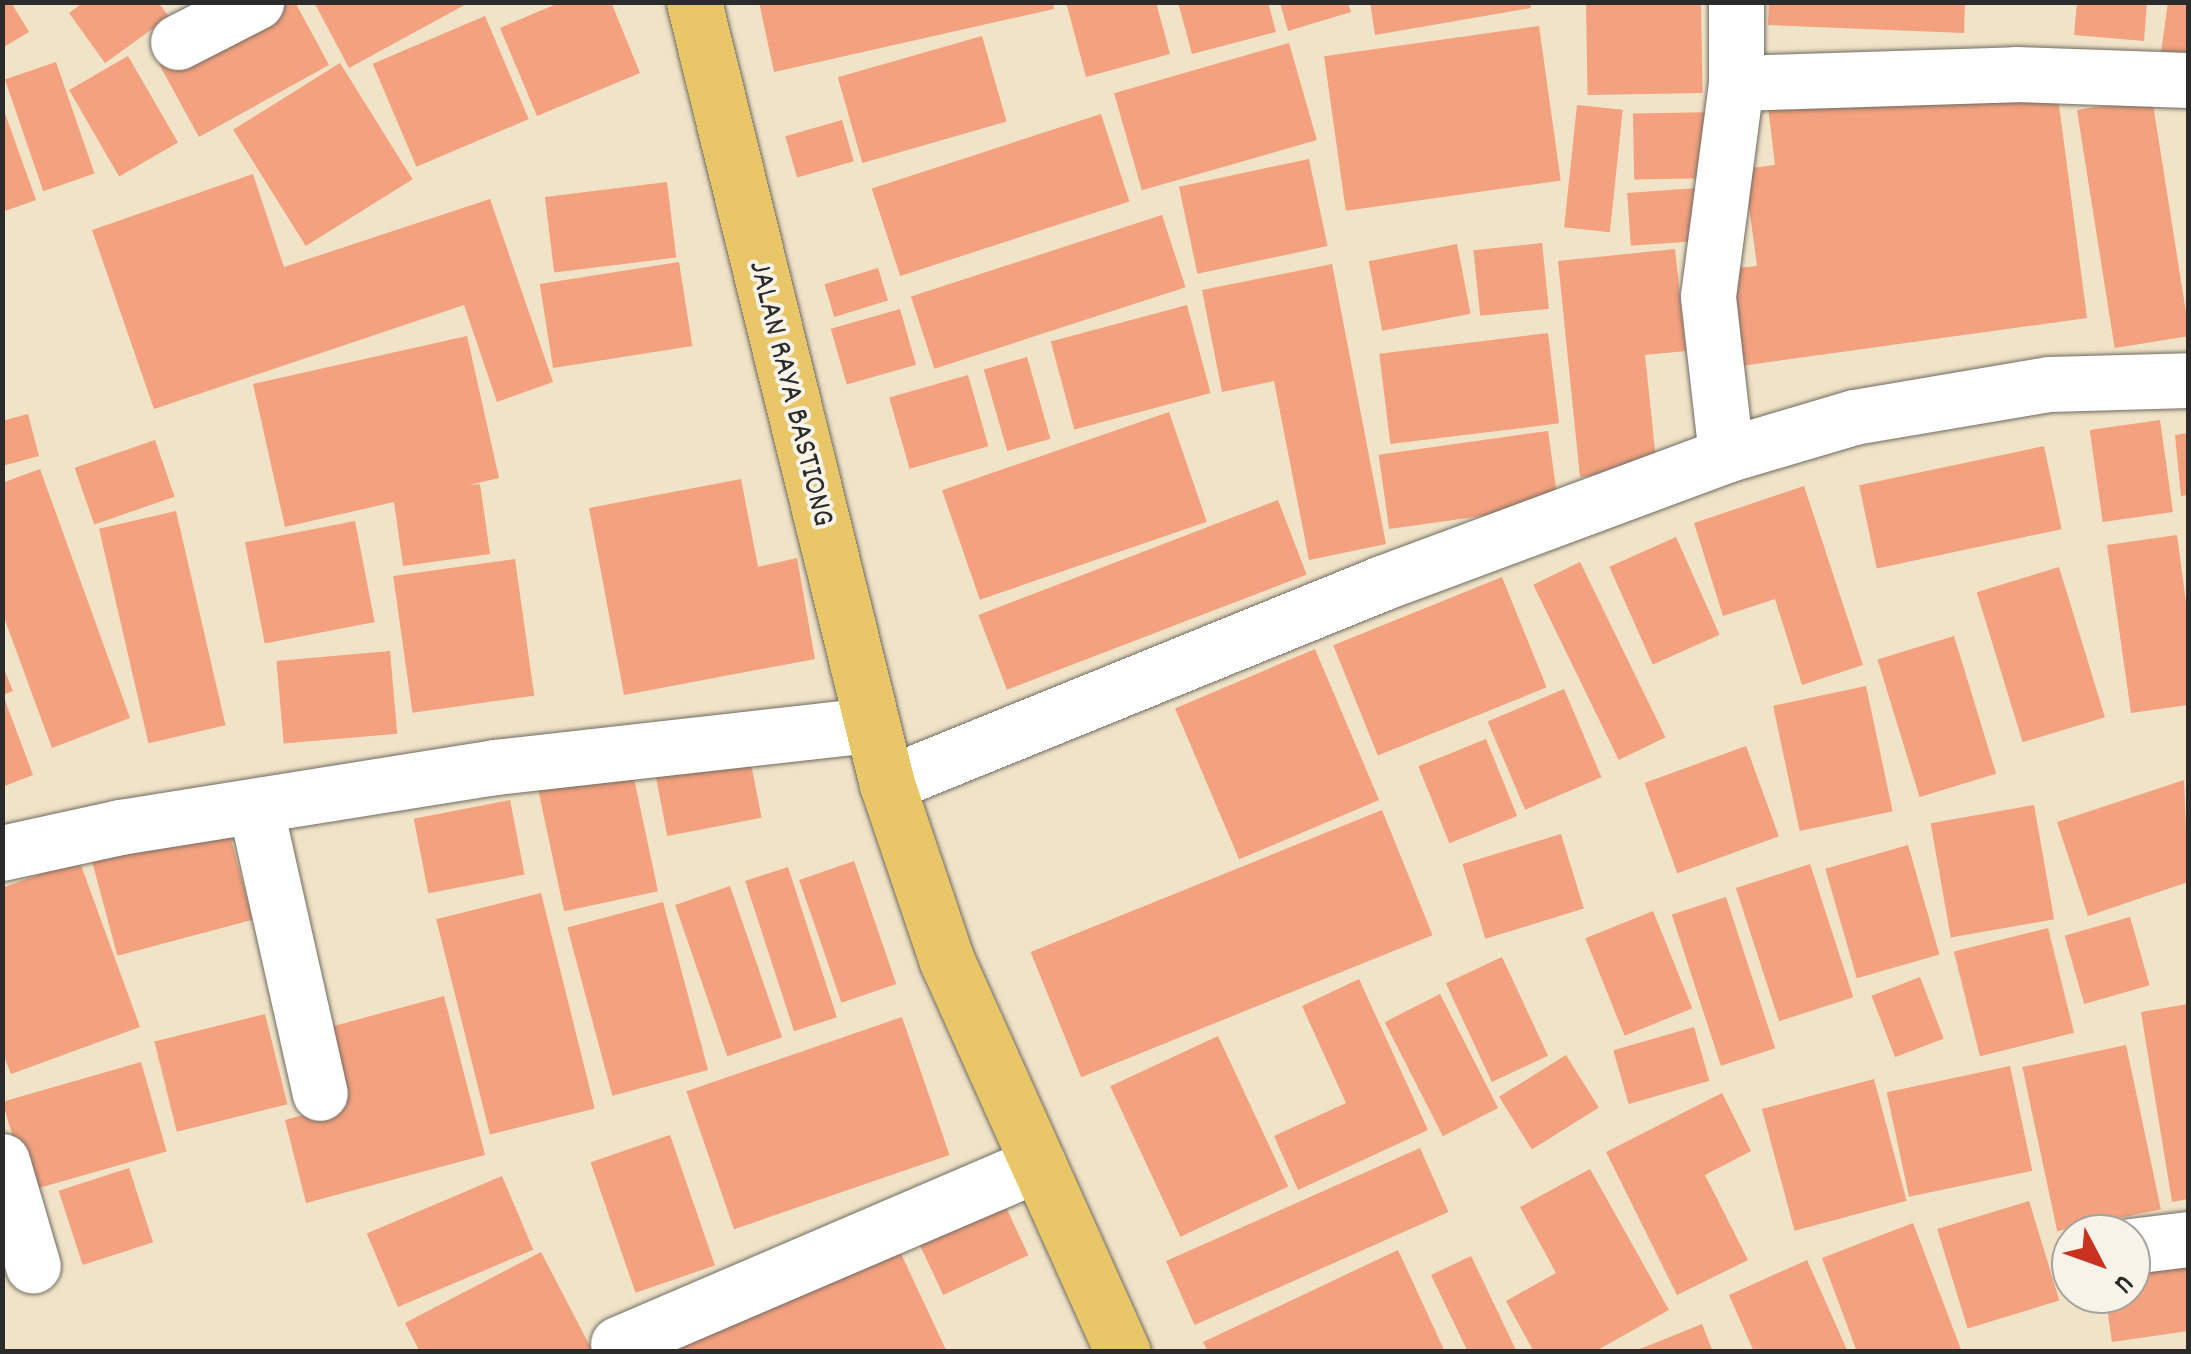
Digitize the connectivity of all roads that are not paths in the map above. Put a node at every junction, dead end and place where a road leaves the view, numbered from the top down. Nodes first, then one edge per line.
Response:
1 (256, 2) edge
2 (694, 2) edge
3 (1736, 2) edge
4 (178, 42) dead end
5 (2188, 80) edge
6 (1736, 83) junction
7 (2188, 380) edge
8 (1726, 454) junction
9 (872, 725) junction
10 (887, 784) junction
11 (256, 810) junction
12 (2, 853) edge
13 (320, 1094) dead end
14 (2, 1161) edge
15 (1038, 1164) junction
16 (2188, 1238) edge
17 (2151, 1243) edge
18 (32, 1266) dead end
19 (618, 1344) dead end
20 (1123, 1352) edge

1 - 4 street
2 - 9 highway, JALAN RAYA BASTIONG
3 - 6 street
5 - 6 street
6 - 8 street
7 - 8 street
8 - 10 street
9 - 10 highway, JALAN RAYA BASTIONG
9 - 11 street
10 - 15 highway, JALAN RAYA BASTIONG
11 - 12 street
11 - 13 street
14 - 18 street
15 - 19 street
15 - 20 highway, JALAN RAYA BASTIONG
16 - 17 street

